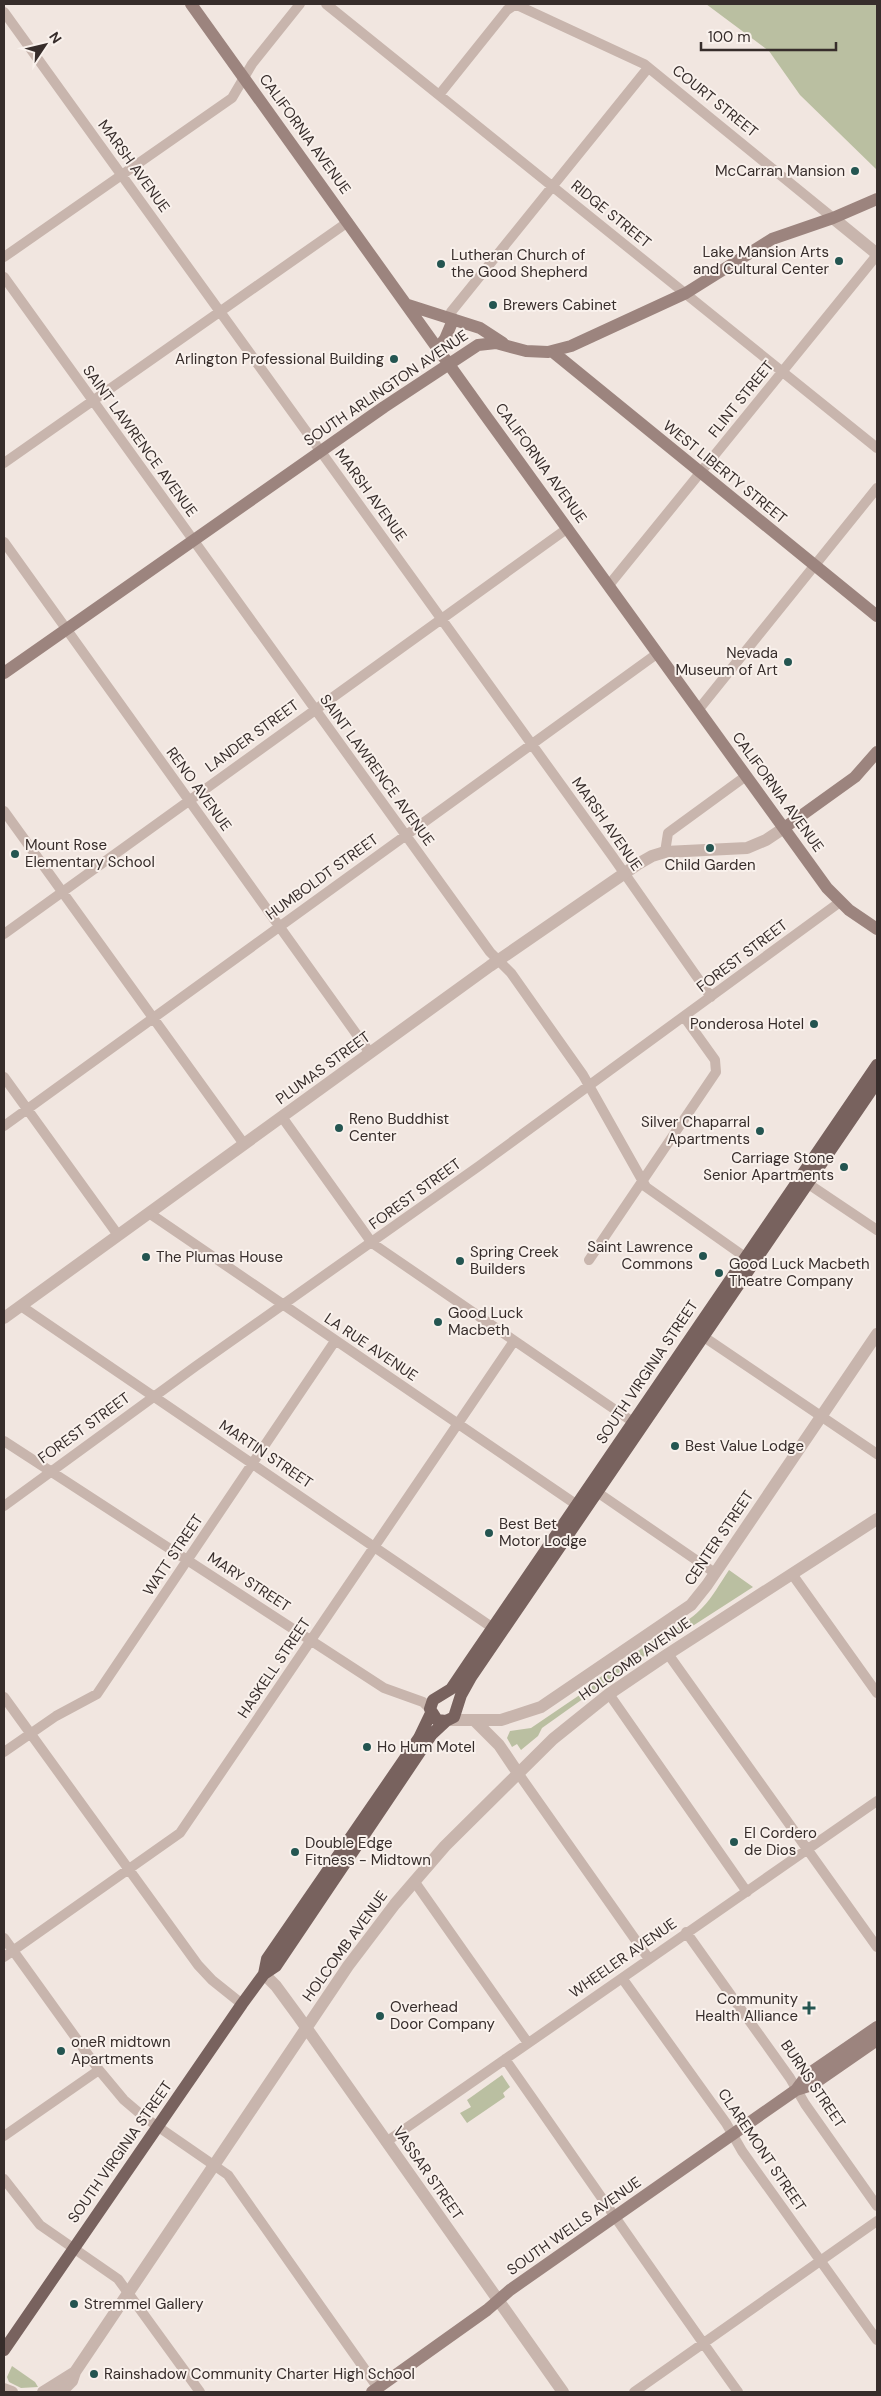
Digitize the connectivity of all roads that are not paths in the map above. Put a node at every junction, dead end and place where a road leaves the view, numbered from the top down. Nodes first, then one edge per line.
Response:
1 (191, 4) edge
2 (300, 4) edge
3 (326, 4) edge
4 (4, 12) edge
5 (648, 68) junction
6 (245, 79) junction
7 (439, 95) junction
8 (122, 174) junction
9 (553, 186) junction
10 (877, 199) edge
11 (832, 218) junction
12 (348, 222) junction
13 (877, 255) edge
14 (4, 257) edge
15 (4, 277) edge
16 (686, 293) junction
17 (408, 305) junction
18 (221, 311) junction
19 (453, 320) junction
20 (505, 345) junction
21 (438, 348) junction
22 (553, 352) junction
23 (449, 363) junction
24 (783, 372) junction
25 (93, 400) junction
26 (877, 448) edge
27 (321, 451) junction
28 (4, 463) edge
29 (700, 472) junction
30 (877, 488) edge
31 (568, 528) junction
32 (193, 541) junction
33 (4, 542) edge
34 (814, 565) junction
35 (609, 585) junction
36 (877, 616) edge
37 (442, 619) junction
38 (65, 630) junction
39 (658, 653) junction
40 (4, 673) edge
41 (699, 709) junction
42 (315, 710) junction
43 (531, 744) junction
44 (877, 752) edge
45 (746, 776) junction
46 (188, 801) junction
47 (4, 811) edge
48 (784, 828) junction
49 (406, 835) junction
50 (665, 852) junction
51 (623, 873) junction
52 (62, 892) junction
53 (840, 902) junction
54 (280, 927) junction
55 (877, 929) edge
56 (4, 934) edge
57 (498, 960) junction
58 (711, 998) junction
59 (153, 1018) junction
60 (686, 1018) junction
61 (370, 1053) junction
62 (877, 1065) edge
63 (4, 1077) edge
64 (877, 1082) edge
65 (589, 1087) junction
66 (27, 1110) junction
67 (282, 1117) junction
68 (4, 1126) edge
69 (244, 1144) junction
70 (803, 1181) junction
71 (642, 1182) junction
72 (149, 1213) junction
73 (877, 1230) edge
74 (118, 1235) junction
75 (372, 1243) junction
76 (745, 1257) junction
77 (589, 1260) dead end
78 (724, 1297) junction
79 (282, 1305) junction
80 (21, 1306) junction
81 (4, 1318) edge
82 (877, 1334) edge
83 (704, 1337) junction
84 (335, 1341) junction
85 (514, 1341) junction
86 (154, 1396) junction
87 (822, 1417) junction
88 (633, 1422) junction
89 (457, 1424) junction
90 (635, 1437) junction
91 (4, 1441) edge
92 (877, 1454) edge
93 (253, 1464) junction
94 (51, 1471) junction
95 (597, 1492) junction
96 (4, 1506) edge
97 (577, 1506) junction
98 (877, 1519) edge
99 (375, 1546) junction
100 (187, 1559) junction
101 (715, 1573) junction
102 (792, 1574) junction
103 (493, 1628) junction
104 (311, 1640) junction
105 (668, 1654) junction
106 (609, 1694) junction
107 (877, 1694) edge
108 (442, 1695) junction
109 (4, 1697) edge
110 (457, 1707) junction
111 (431, 1711) junction
112 (511, 1718) junction
113 (474, 1720) junction
114 (448, 1721) junction
115 (30, 1733) junction
116 (499, 1745) junction
117 (4, 1752) edge
118 (518, 1773) junction
119 (877, 1801) edge
120 (807, 1850) junction
121 (129, 1869) junction
122 (414, 1881) junction
123 (747, 1892) junction
124 (686, 1932) junction
125 (4, 1938) edge
126 (877, 1947) edge
127 (13, 1950) junction
128 (4, 1957) edge
129 (649, 1959) junction
130 (264, 1974) junction
131 (622, 1978) junction
132 (242, 2004) junction
133 (877, 2027) edge
134 (306, 2028) junction
135 (877, 2040) edge
136 (528, 2043) junction
137 (505, 2059) junction
138 (99, 2070) junction
139 (796, 2090) junction
140 (158, 2126) junction
141 (732, 2135) junction
142 (4, 2136) edge
143 (386, 2142) junction
144 (214, 2165) junction
145 (4, 2178) edge
146 (877, 2206) edge
147 (615, 2218) junction
148 (877, 2222) edge
149 (73, 2249) junction
150 (821, 2262) junction
151 (129, 2292) junction
152 (498, 2300) junction
153 (877, 2340) edge
154 (703, 2344) junction
155 (4, 2350) edge
156 (75, 2372) junction
157 (4, 2389) edge
158 (375, 2390) edge
159 (12, 2392) edge
160 (43, 2392) edge
161 (61, 2392) edge
162 (200, 2392) edge
163 (563, 2392) edge
164 (634, 2392) edge
165 (738, 2392) edge

1 - 6 main road, CALIFORNIA AVENUE
2 - 6 street
3 - 7 street, RIDGE STREET
4 - 8 street, MARSH AVENUE
5 - 7 street, COURT STREET
5 - 9 street
5 - 11 street, COURT STREET
6 - 8 street
6 - 12 main road, CALIFORNIA AVENUE
7 - 9 street, RIDGE STREET
8 - 14 street
8 - 18 street, MARSH AVENUE
9 - 16 street, RIDGE STREET
9 - 19 street
10 - 11 main road, SOUTH ARLINGTON AVENUE
11 - 13 street, COURT STREET
11 - 16 main road, SOUTH ARLINGTON AVENUE
12 - 17 main road, CALIFORNIA AVENUE
12 - 18 street
13 - 24 street, FLINT STREET
15 - 25 street, SAINT LAWRENCE AVENUE
16 - 22 main road, SOUTH ARLINGTON AVENUE
16 - 24 street, RIDGE STREET
17 - 19 main road
17 - 21 main road, CALIFORNIA AVENUE
18 - 25 street
18 - 27 street, MARSH AVENUE
19 - 20 main road
19 - 21 main road
20 - 22 main road, SOUTH ARLINGTON AVENUE
20 - 23 main road, SOUTH ARLINGTON AVENUE
21 - 23 main road, CALIFORNIA AVENUE
22 - 29 main road, WEST LIBERTY STREET
23 - 27 main road, SOUTH ARLINGTON AVENUE
23 - 31 main road, CALIFORNIA AVENUE
24 - 26 street, RIDGE STREET
24 - 29 street, FLINT STREET
25 - 28 street
25 - 32 street, SAINT LAWRENCE AVENUE
27 - 32 main road, SOUTH ARLINGTON AVENUE
27 - 37 street, MARSH AVENUE
29 - 34 main road, WEST LIBERTY STREET
29 - 35 street, FLINT STREET
30 - 34 street
31 - 35 main road, CALIFORNIA AVENUE
31 - 37 street, LANDER STREET
32 - 38 main road, SOUTH ARLINGTON AVENUE
32 - 42 street, SAINT LAWRENCE AVENUE
33 - 38 street, RENO AVENUE
34 - 36 main road, WEST LIBERTY STREET
34 - 41 street
35 - 39 main road, CALIFORNIA AVENUE
37 - 42 street, LANDER STREET
37 - 43 street, MARSH AVENUE
38 - 40 main road, SOUTH ARLINGTON AVENUE
38 - 46 street, RENO AVENUE
39 - 41 main road, CALIFORNIA AVENUE
39 - 43 street, HUMBOLDT STREET
41 - 45 main road, CALIFORNIA AVENUE
42 - 46 street, LANDER STREET
42 - 49 street, SAINT LAWRENCE AVENUE
43 - 49 street, HUMBOLDT STREET
43 - 51 street, MARSH AVENUE
44 - 48 main road
45 - 48 main road, CALIFORNIA AVENUE
45 - 50 street
46 - 52 street, LANDER STREET
46 - 54 street, RENO AVENUE
47 - 52 street
48 - 50 street, PLUMAS STREET
48 - 53 main road, CALIFORNIA AVENUE
49 - 54 street, HUMBOLDT STREET
49 - 57 street, SAINT LAWRENCE AVENUE
50 - 51 street, PLUMAS STREET
51 - 57 street, PLUMAS STREET
51 - 58 street, MARSH AVENUE
52 - 56 street, LANDER STREET
52 - 59 street
53 - 55 main road, CALIFORNIA AVENUE
53 - 58 street, FOREST STREET
54 - 59 street, HUMBOLDT STREET
54 - 61 street, RENO AVENUE
57 - 61 street, PLUMAS STREET
57 - 65 street, SAINT LAWRENCE AVENUE
58 - 60 street, FOREST STREET
59 - 66 street, HUMBOLDT STREET
59 - 69 street
60 - 65 street, FOREST STREET
60 - 71 street
61 - 67 street, PLUMAS STREET
62 - 70 main road, SOUTH VIRGINIA STREET
63 - 66 street
64 - 70 main road, SOUTH VIRGINIA STREET
65 - 71 street, SAINT LAWRENCE AVENUE
65 - 75 street, FOREST STREET
66 - 68 street, HUMBOLDT STREET
66 - 74 street
67 - 69 street, PLUMAS STREET
67 - 75 street
69 - 72 street, PLUMAS STREET
70 - 73 street
70 - 76 main road, SOUTH VIRGINIA STREET
70 - 78 main road, SOUTH VIRGINIA STREET
71 - 76 street, SAINT LAWRENCE AVENUE
71 - 77 street
72 - 74 street, PLUMAS STREET
72 - 79 street, LA RUE AVENUE
74 - 80 street, PLUMAS STREET
75 - 79 street, FOREST STREET
75 - 85 street
76 - 78 main road, SOUTH VIRGINIA STREET
78 - 83 main road, SOUTH VIRGINIA STREET
78 - 88 main road, SOUTH VIRGINIA STREET
79 - 84 street, LA RUE AVENUE
79 - 86 street, FOREST STREET
80 - 81 street, PLUMAS STREET
80 - 86 street, MARTIN STREET
82 - 87 street, CENTER STREET
83 - 87 street
83 - 90 main road, SOUTH VIRGINIA STREET
84 - 89 street, LA RUE AVENUE
84 - 93 street, WATT STREET
85 - 88 street
85 - 89 street, HASKELL STREET
86 - 93 street, MARTIN STREET
86 - 94 street, FOREST STREET
87 - 92 street
87 - 101 street, CENTER STREET
88 - 90 main road
88 - 97 main road, SOUTH VIRGINIA STREET
89 - 97 street, LA RUE AVENUE
89 - 99 street, HASKELL STREET
90 - 95 main road, SOUTH VIRGINIA STREET
91 - 94 street, MARY STREET
93 - 99 street, MARTIN STREET
93 - 100 street, WATT STREET
94 - 96 street, FOREST STREET
94 - 100 street, MARY STREET
95 - 101 street
95 - 110 main road, SOUTH VIRGINIA STREET
97 - 103 main road, SOUTH VIRGINIA STREET
98 - 102 street, HOLCOMB AVENUE
99 - 103 street, MARTIN STREET
99 - 104 street, HASKELL STREET
100 - 104 street, MARY STREET
100 - 115 street, WATT STREET
101 - 112 street, CENTER STREET
102 - 105 street, HOLCOMB AVENUE
102 - 107 street
103 - 108 main road, SOUTH VIRGINIA STREET
104 - 111 street, MARY STREET
104 - 121 street, HASKELL STREET
105 - 106 street, HOLCOMB AVENUE
105 - 120 street
106 - 118 street, HOLCOMB AVENUE
106 - 123 street
108 - 110 main road
108 - 111 main road
109 - 115 street
110 - 114 main road
111 - 114 main road
111 - 130 main road, SOUTH VIRGINIA STREET
112 - 113 street, CENTER STREET
112 - 116 street
113 - 114 street, CENTER STREET
113 - 116 street
114 - 130 main road, SOUTH VIRGINIA STREET
115 - 117 street, WATT STREET
115 - 121 street
116 - 118 street
118 - 122 street, HOLCOMB AVENUE
118 - 129 street
119 - 120 street, WHEELER AVENUE
120 - 123 street, WHEELER AVENUE
120 - 126 street
121 - 127 street, HASKELL STREET
121 - 132 street
122 - 134 street, HOLCOMB AVENUE
122 - 136 street
123 - 124 street, WHEELER AVENUE
124 - 129 street, WHEELER AVENUE
124 - 139 street, BURNS STREET
125 - 127 street
127 - 128 street, HASKELL STREET
127 - 138 street
129 - 131 street, WHEELER AVENUE
130 - 132 main road, SOUTH VIRGINIA STREET
130 - 134 street, VASSAR STREET
131 - 136 street, WHEELER AVENUE
131 - 141 street, CLAREMONT STREET
132 - 140 main road, SOUTH VIRGINIA STREET
133 - 139 main road, SOUTH WELLS AVENUE
134 - 143 street, VASSAR STREET
134 - 144 street, HOLCOMB AVENUE
135 - 139 main road, SOUTH WELLS AVENUE
136 - 137 street, WHEELER AVENUE
137 - 143 street, WHEELER AVENUE
137 - 147 street
138 - 140 street
138 - 142 street
139 - 141 main road, SOUTH WELLS AVENUE
139 - 146 street, BURNS STREET
140 - 144 street
140 - 149 main road, SOUTH VIRGINIA STREET
141 - 147 main road, SOUTH WELLS AVENUE
141 - 150 street, CLAREMONT STREET
143 - 152 street, VASSAR STREET
144 - 151 street, HOLCOMB AVENUE
144 - 158 street
145 - 149 street
147 - 152 main road, SOUTH WELLS AVENUE
147 - 154 street
148 - 150 street
149 - 151 street
149 - 155 main road, SOUTH VIRGINIA STREET
150 - 153 street, CLAREMONT STREET
150 - 154 street
151 - 156 street, HOLCOMB AVENUE
151 - 162 street
152 - 158 main road, SOUTH WELLS AVENUE
152 - 163 street, VASSAR STREET
154 - 164 street
154 - 165 street
156 - 160 street, HOLCOMB AVENUE
156 - 161 street, HOLCOMB AVENUE
157 - 159 street

